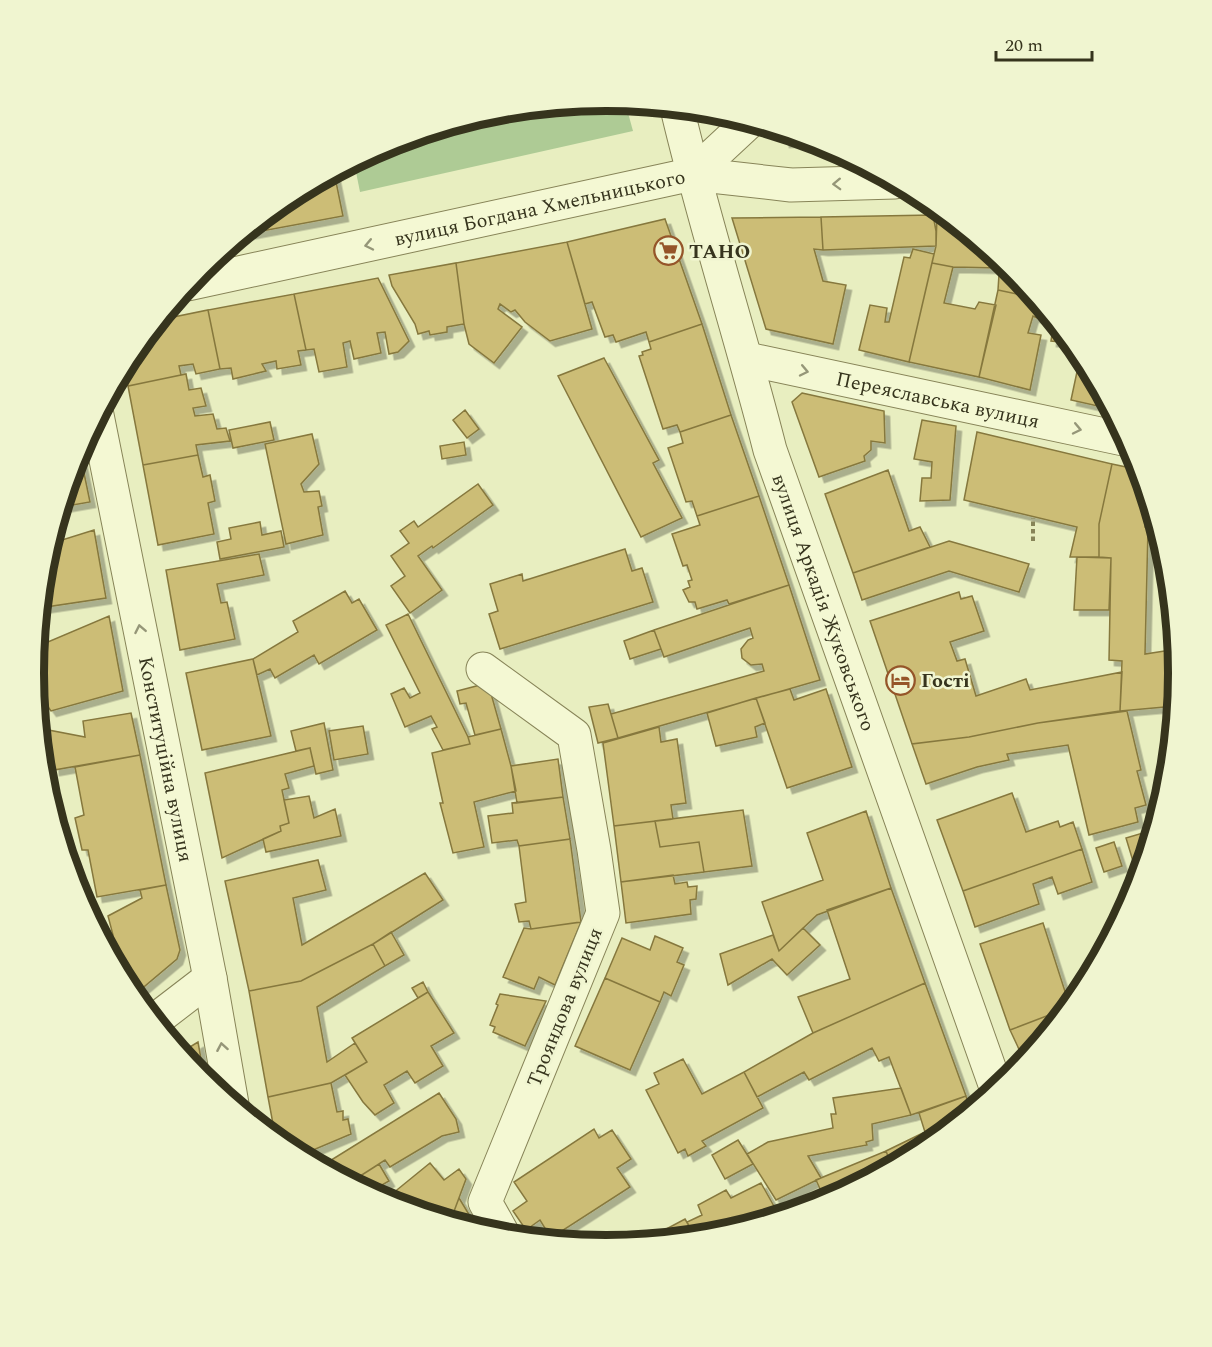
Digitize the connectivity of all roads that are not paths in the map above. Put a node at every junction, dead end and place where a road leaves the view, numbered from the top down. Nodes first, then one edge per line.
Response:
1 (679, 116) edge
2 (743, 128) edge
3 (693, 174) junction
4 (880, 182) edge
5 (204, 281) edge
6 (747, 359) junction
7 (101, 428) edge
8 (1116, 437) edge
9 (483, 669) dead end
10 (210, 978) junction
11 (160, 1016) edge
12 (994, 1081) edge
13 (230, 1091) edge
14 (498, 1225) edge

1 - 3 street, вулиця Аркадія Жуковського
2 - 3 street
4 -> 3 street, вулиця Богдана Хмельницького
3 -> 5 street, вулиця Богдана Хмельницького
3 - 6 street, вулиця Аркадія Жуковського
6 -> 8 street, Переяславська вулиця
6 - 12 street, вулиця Аркадія Жуковського
10 -> 7 street, Конституційна вулиця
9 - 14 street, Трояндова вулиця
10 - 11 street
13 -> 10 street, Конституційна вулиця

